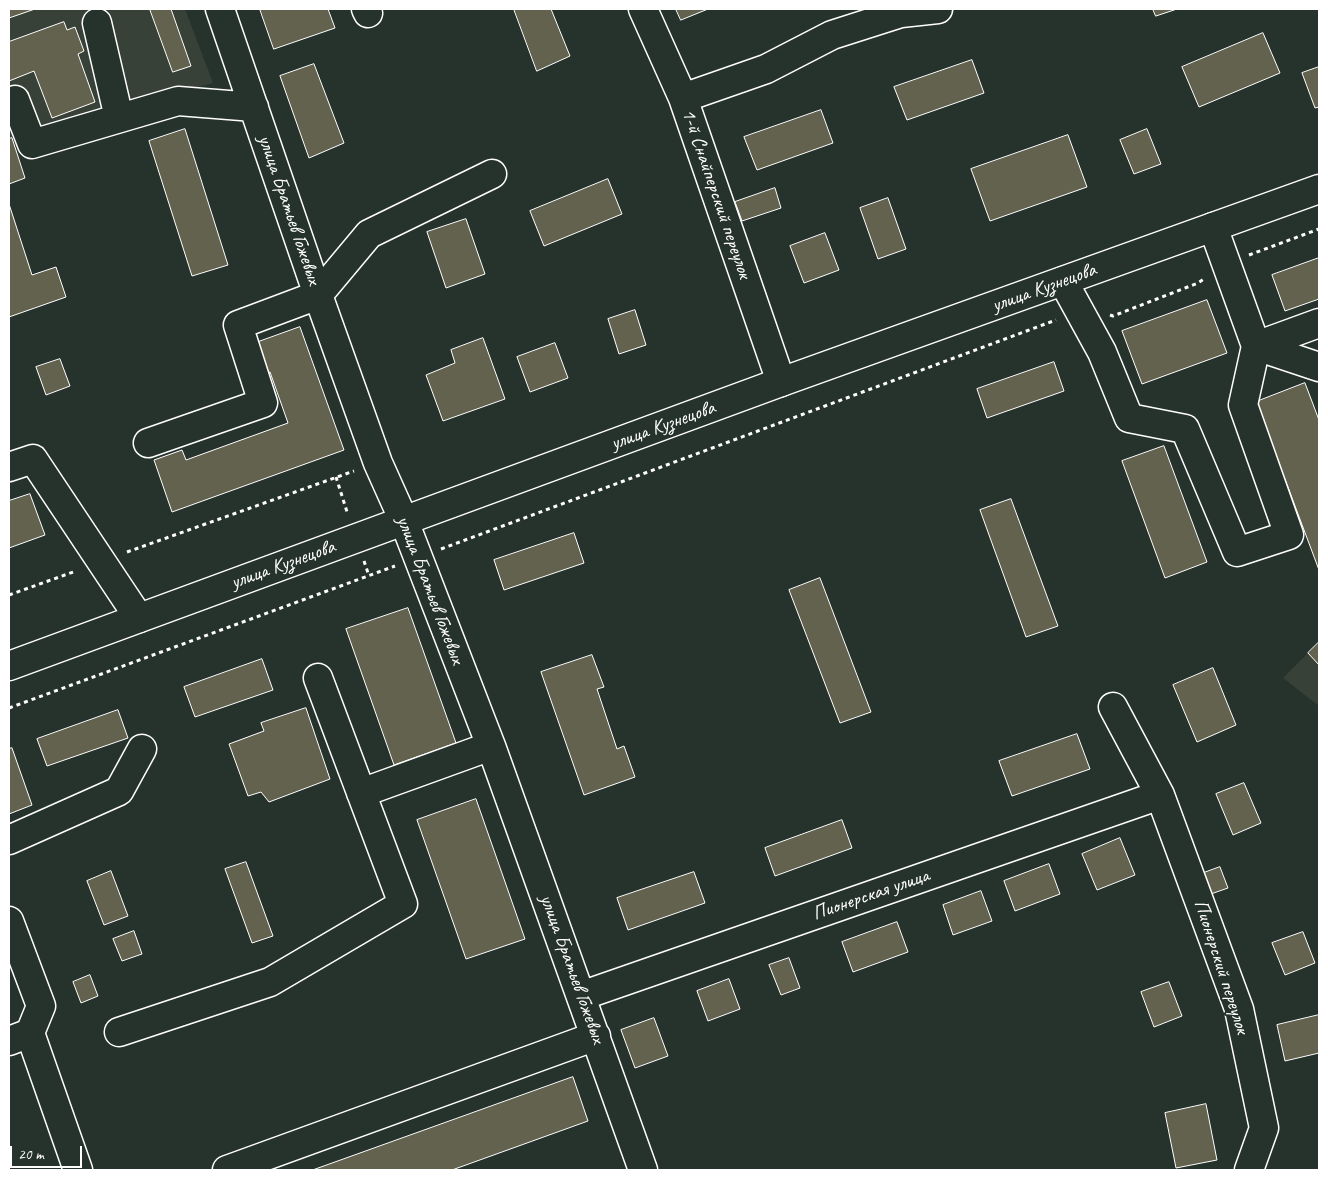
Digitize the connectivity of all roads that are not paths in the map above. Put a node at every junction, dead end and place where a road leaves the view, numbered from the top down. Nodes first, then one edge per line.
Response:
1 (220, 9) edge
2 (643, 9) edge
3 (938, 9) edge
4 (97, 23) dead end
5 (683, 98) junction
6 (15, 100) dead end
7 (254, 107) junction
8 (120, 118) junction
9 (492, 174) dead end
10 (1319, 189) edge
11 (1213, 227) junction
12 (1063, 281) junction
13 (318, 295) junction
14 (1319, 322) edge
15 (1256, 346) junction
16 (1319, 367) edge
17 (781, 382) junction
18 (148, 443) dead end
19 (9, 467) edge
20 (404, 521) junction
21 (139, 618) junction
22 (9, 666) edge
23 (318, 678) dead end
24 (1113, 707) dead end
25 (491, 746) junction
26 (142, 749) dead end
27 (361, 793) junction
28 (1160, 795) junction
29 (9, 840) edge
30 (9, 921) edge
31 (581, 996) junction
32 (119, 1032) dead end
33 (596, 1036) junction
34 (20, 1037) edge
35 (78, 1170) edge
36 (227, 1170) edge
37 (643, 1170) edge
38 (1249, 1170) edge

1 - 7 street, улица Братьев Гожевых
2 - 5 street, 1-й Снайперский переулок
3 - 5 street
4 - 8 street
5 - 17 street, 1-й Снайперский переулок
6 - 8 street
7 - 8 street
7 - 13 street, улица Братьев Гожевых
9 - 13 street
10 - 11 street, улица Кузнецова
11 - 12 street, улица Кузнецова
11 - 15 street
12 - 15 street
12 - 17 street, улица Кузнецова
13 - 18 street
13 - 20 street, улица Братьев Гожевых
14 - 15 street
15 - 16 street
17 - 20 street, улица Кузнецова
19 - 21 street
20 - 21 street, улица Кузнецова
20 - 25 street, улица Братьев Гожевых
21 - 22 street, улица Кузнецова
23 - 27 street
24 - 28 street, Пионерский переулок
25 - 27 street
25 - 31 street, улица Братьев Гожевых
26 - 29 street
27 - 32 street
28 - 31 street, Пионерская улица
28 - 38 street, Пионерский переулок
30 - 34 street
31 - 33 street, улица Братьев Гожевых
33 - 36 street
33 - 37 street, улица Братьев Гожевых
34 - 35 street

